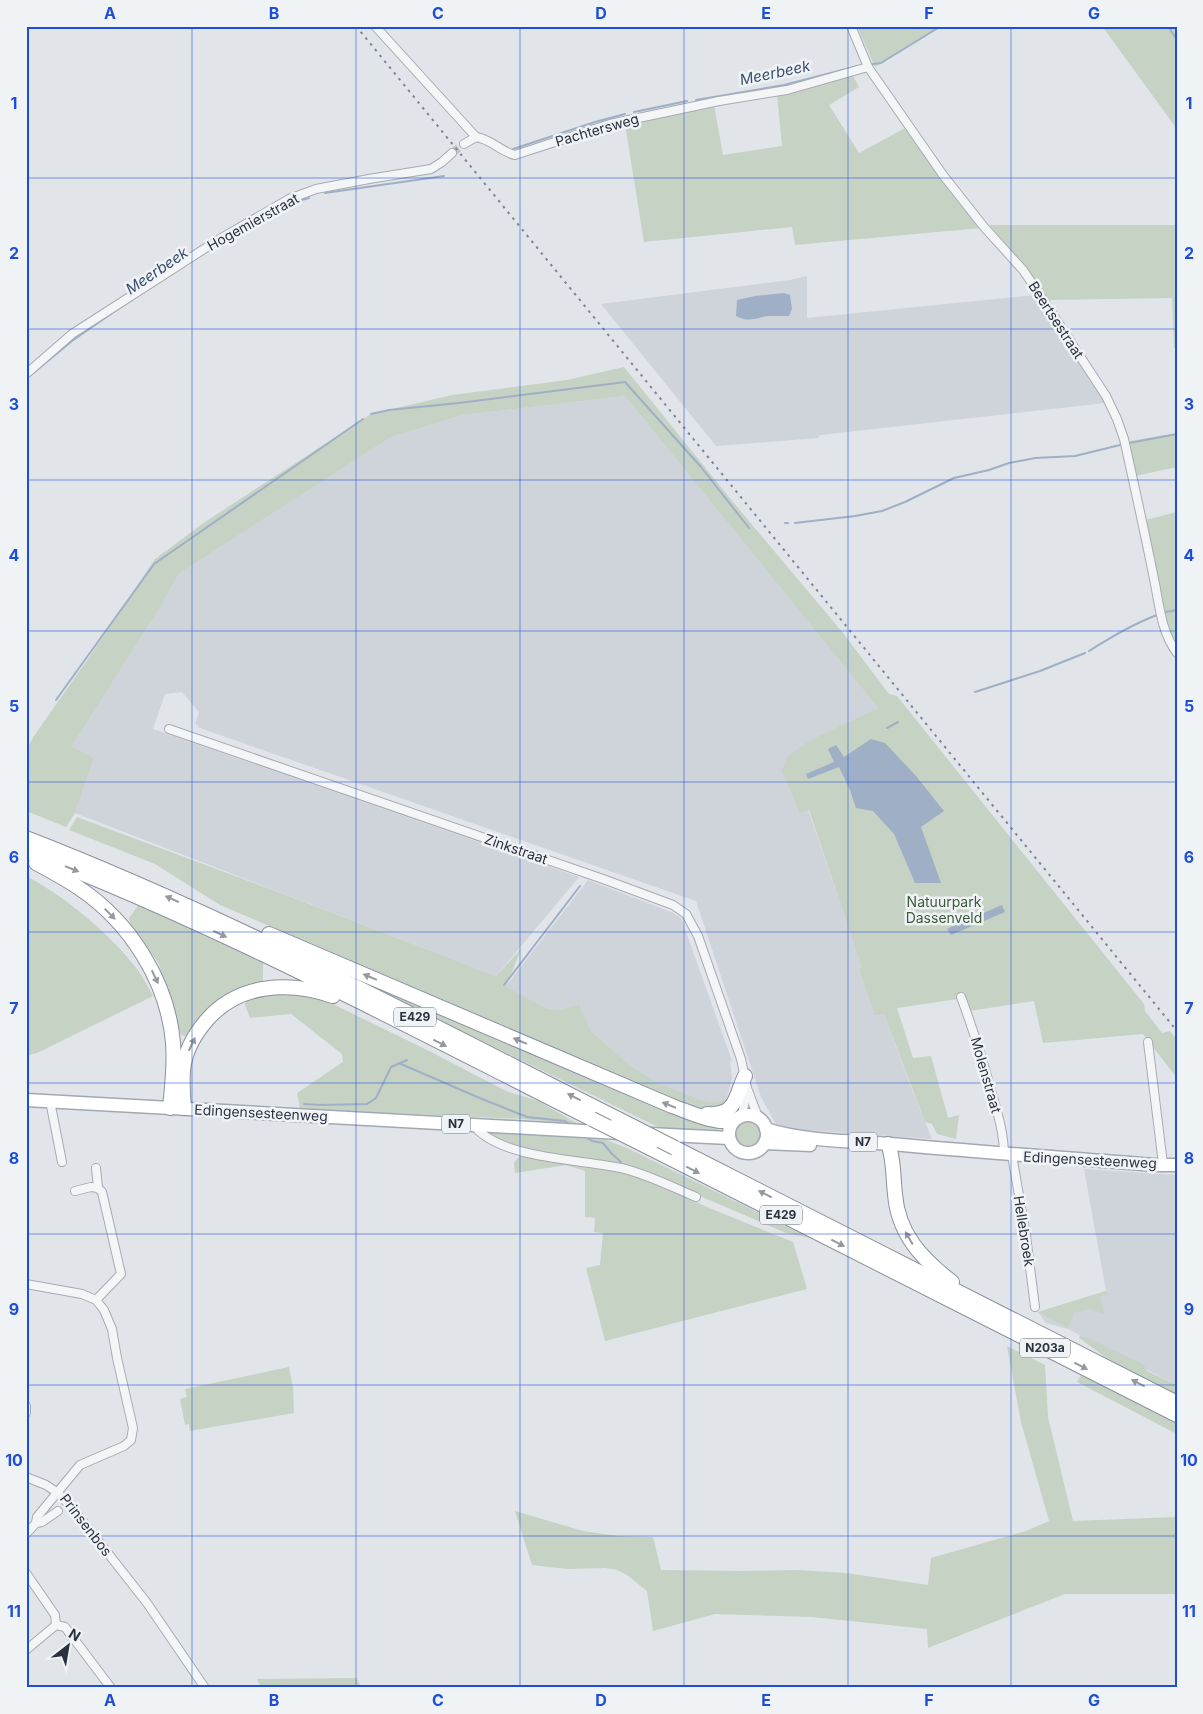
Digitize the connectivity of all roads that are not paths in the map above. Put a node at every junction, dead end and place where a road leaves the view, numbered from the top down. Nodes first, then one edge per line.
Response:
1 (375, 26) edge
2 (851, 26) edge
3 (868, 67) junction
4 (476, 137) junction
5 (464, 144) tunnel mouth
6 (452, 153) tunnel mouth
7 (26, 374) edge
8 (1177, 653) edge
9 (169, 729) dead end
10 (26, 838) edge
11 (26, 851) edge
12 (26, 858) edge
13 (211, 917) junction
14 (961, 997) dead end
15 (365, 1005) junction
16 (1148, 1042) dead end
17 (746, 1082) junction
18 (26, 1100) edge
19 (50, 1101) junction
20 (170, 1108) junction
21 (184, 1108) junction
22 (694, 1114) junction
23 (758, 1117) junction
24 (738, 1118) junction
25 (472, 1125) junction
26 (766, 1129) junction
27 (729, 1138) junction
28 (765, 1143) junction
29 (894, 1149) junction
30 (1008, 1155) junction
31 (62, 1162) dead end
32 (1162, 1164) junction
33 (1177, 1165) edge
34 (96, 1168) dead end
35 (98, 1188) junction
36 (75, 1191) dead end
37 (696, 1198) dead end
38 (915, 1276) junction
39 (26, 1284) edge
40 (972, 1299) junction
41 (96, 1300) junction
42 (1035, 1307) dead end
43 (1177, 1403) edge
44 (26, 1406) edge
45 (26, 1413) edge
46 (1177, 1415) edge
47 (26, 1477) edge
48 (58, 1493) junction
49 (58, 1511) dead end
50 (36, 1523) junction
51 (26, 1534) edge
52 (26, 1573) edge
53 (56, 1625) junction
54 (26, 1650) edge
55 (110, 1688) edge
56 (205, 1688) edge

1 - 4 street, Pachtersweg
2 - 3 street, Beertsestraat
3 - 4 street, Pachtersweg
3 - 8 street, Beertsestraat
4 - 5 street
6 - 7 street, Hogemierstraat
9 - 17 street, Zinkstraat
13 -> 10 highway, E429
11 -> 15 highway, E429
12 -> 20 highway
22 -> 13 highway
38 -> 13 highway, E429, bridge
14 - 30 street, Molenstraat
21 -> 15 highway
15 -> 38 highway, E429, bridge
16 - 32 street
17 - 22 highway
17 - 23 street, Zinkstraat
17 - 24 street, Zinkstraat
18 - 19 main road, Edingensesteenweg / N7
19 - 20 main road, Edingensesteenweg / N7
19 - 31 street
20 - 21 main road, Edingensesteenweg / N7
21 - 25 main road, Edingensesteenweg / N7
22 - 24 highway
23 - 24 main road
23 - 26 main road
24 - 27 main road
25 - 27 main road, Edingensesteenweg / N7
25 - 37 street
26 - 28 main road
26 - 29 main road, Edingensesteenweg / N7
27 - 28 main road, N7
28 - 29 main road, Edingensesteenweg / N7
29 - 30 main road, Edingensesteenweg / N7
40 -> 29 highway
30 - 32 main road, Edingensesteenweg / N7
30 - 42 street, Hellebroek
32 - 33 main road, Edingensesteenweg / N7
34 - 35 street
35 - 36 street
35 - 41 street
38 - 40 highway, N203a
38 -> 46 highway, N203a
39 - 41 street
43 -> 40 highway, N203a
41 - 48 street, Prinsenbos
44 - 45 street
47 - 48 street
48 - 50 street
48 - 56 street, Prinsenbos
49 - 50 street
50 - 51 street
52 - 53 street
53 - 54 street
53 - 55 street

